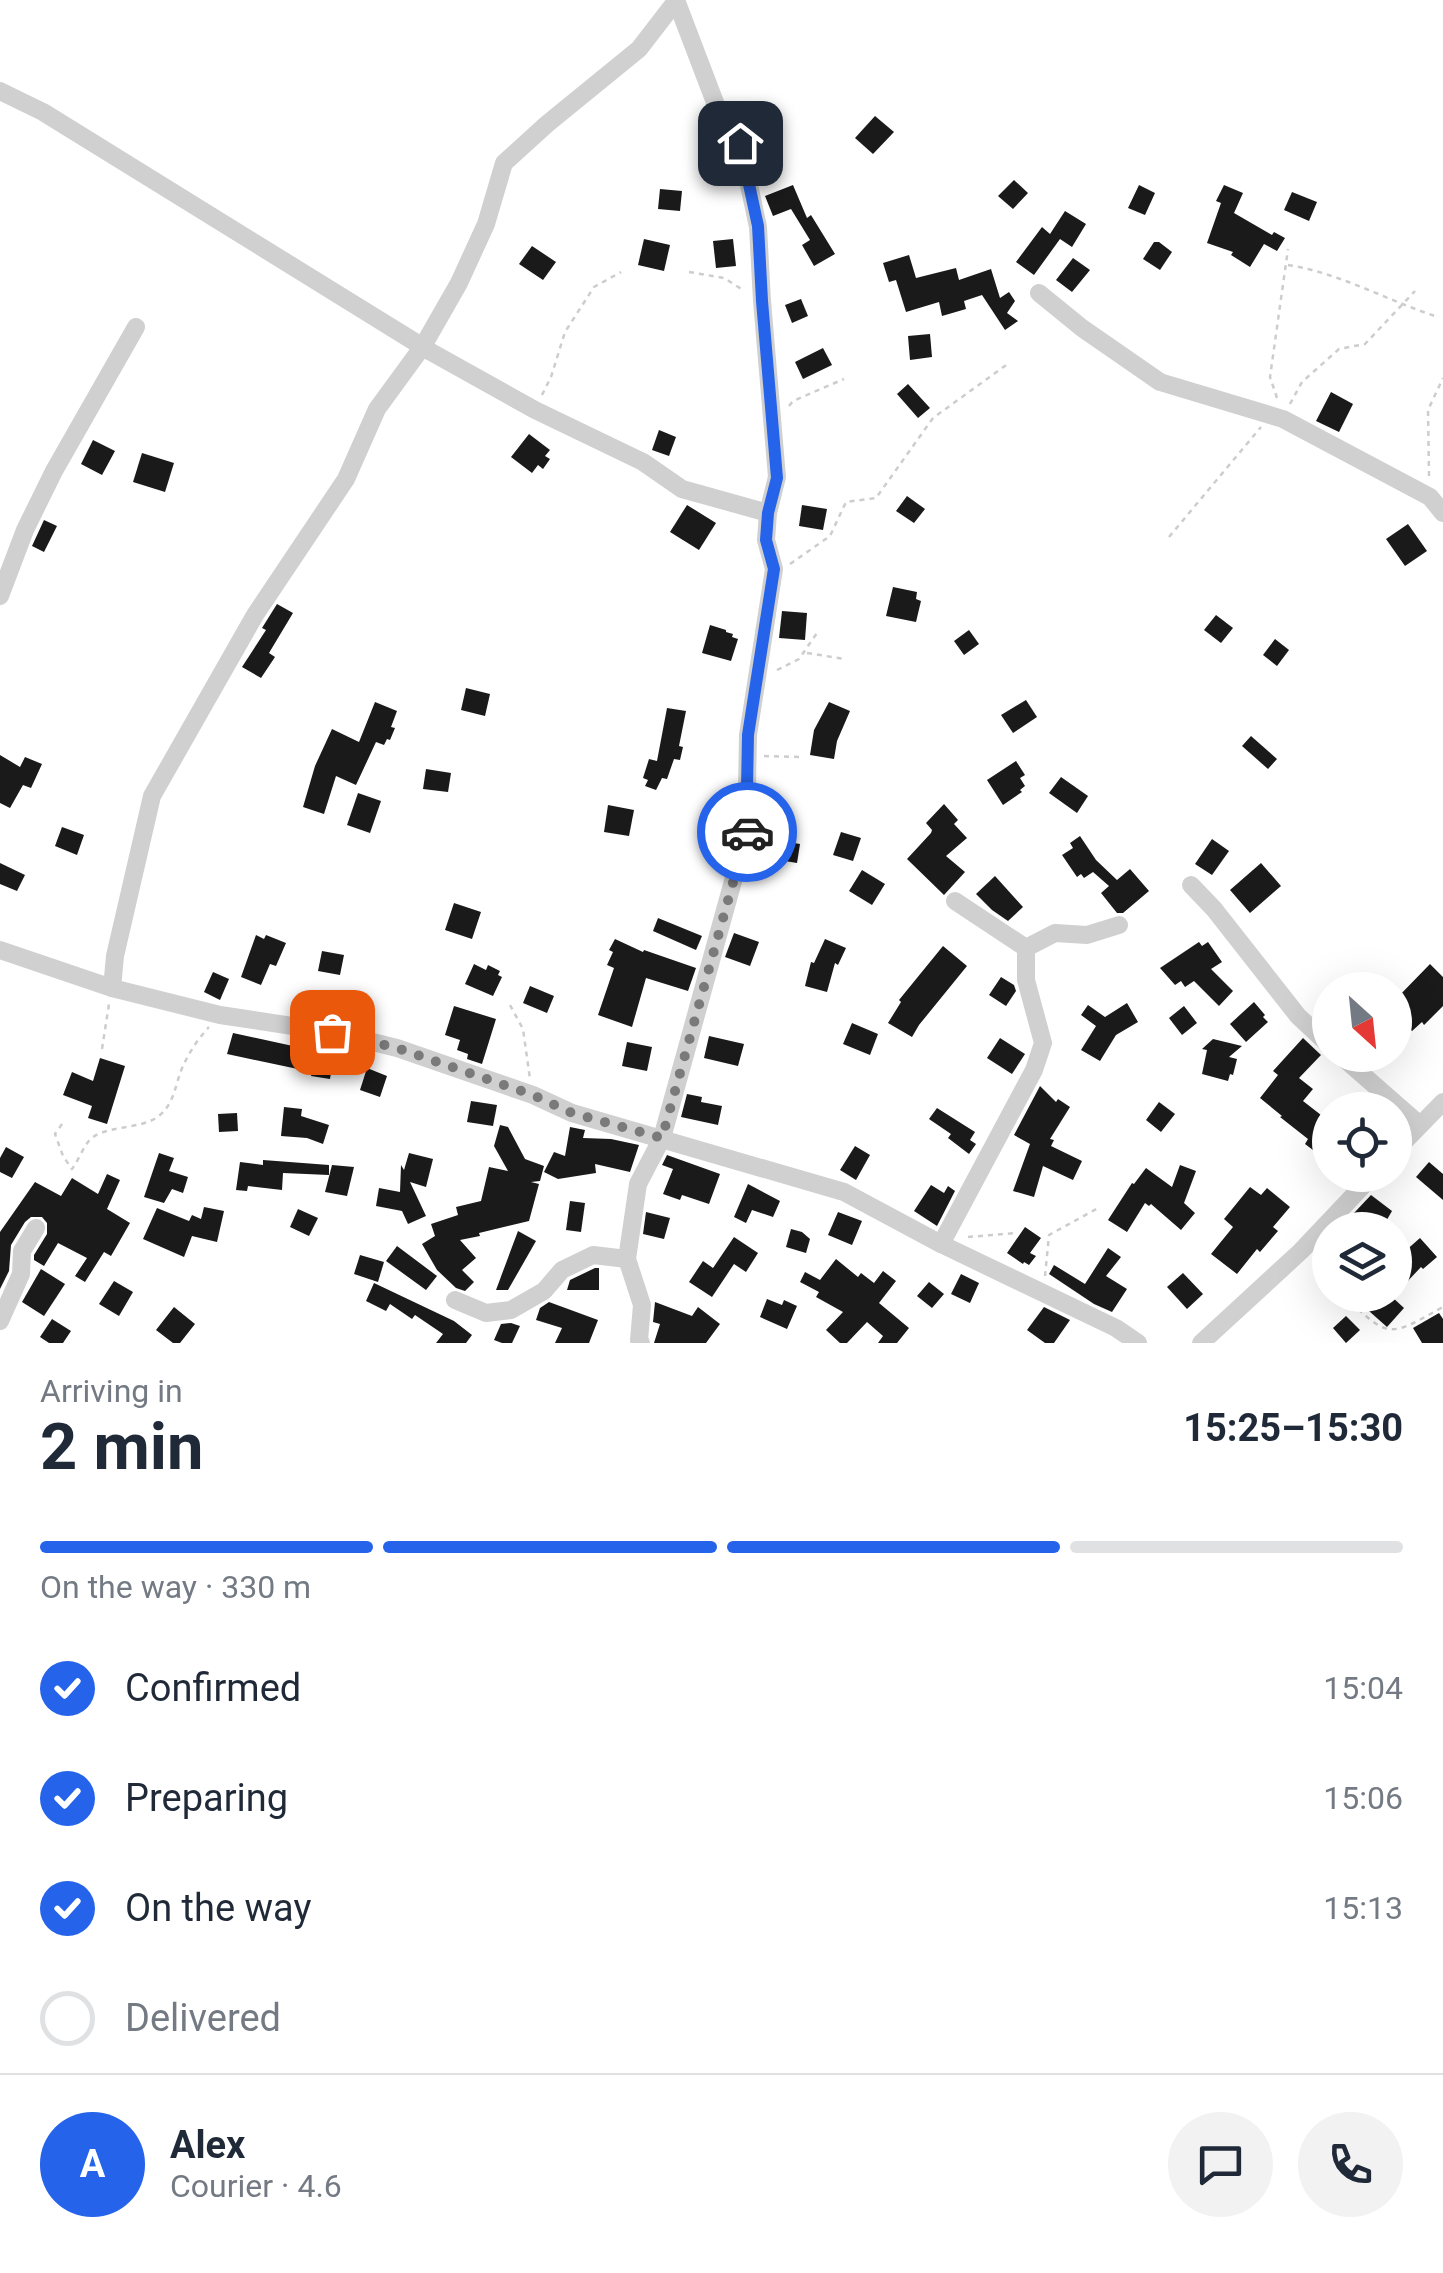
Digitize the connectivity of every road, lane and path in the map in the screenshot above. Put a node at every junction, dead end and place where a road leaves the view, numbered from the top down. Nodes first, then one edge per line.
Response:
1 (676, 0) edge
2 (0, 91) edge
3 (1288, 249) dead end
4 (1286, 264) junction
5 (621, 272) dead end
6 (689, 272) dead end
7 (1414, 291) dead end
8 (1040, 293) dead end
9 (762, 301) junction
10 (1402, 305) junction
11 (1438, 318) dead end
12 (136, 327) dead end
13 (423, 346) junction
14 (1008, 363) dead end
15 (1443, 378) edge
16 (844, 379) dead end
17 (535, 410) junction
18 (1277, 416) junction
19 (773, 433) junction
20 (1430, 497) junction
21 (768, 513) junction
22 (1443, 513) edge
23 (1170, 537) dead end
24 (774, 569) junction
25 (0, 596) edge
26 (817, 633) dead end
27 (806, 652) junction
28 (845, 659) dead end
29 (756, 686) junction
30 (799, 757) dead end
31 (748, 762) junction
32 (1191, 886) dead end
33 (955, 902) dead end
34 (1119, 925) dead end
35 (1026, 948) junction
36 (0, 950) edge
37 (112, 988) junction
38 (510, 1005) dead end
39 (220, 1015) junction
40 (1312, 1029) edge
41 (102, 1049) dead end
42 (1359, 1072) edge
43 (533, 1095) junction
44 (1443, 1102) edge
45 (62, 1124) dead end
46 (1420, 1125) junction
47 (1412, 1133) edge
48 (662, 1138) junction
49 (1357, 1192) edge
50 (1100, 1206) dead end
51 (36, 1228) dead end
52 (1016, 1232) dead end
53 (941, 1244) junction
54 (1301, 1251) junction
55 (627, 1258) junction
56 (1312, 1262) edge
57 (1045, 1293) junction
58 (455, 1300) dead end
59 (1443, 1307) edge
60 (1361, 1312) edge
61 (0, 1321) edge
62 (641, 1343) edge
63 (1138, 1343) edge
64 (1201, 1343) edge

1 - 9 street
1 - 13 street
2 - 13 street
3 - 4 path
4 - 10 path
4 - 18 path
5 - 17 path
6 - 9 path
7 - 10 path
8 - 18 street
9 - 19 street
10 - 11 path
10 - 18 path
12 - 25 street
13 - 17 street
13 - 37 street
14 - 24 path
15 - 20 path
16 - 19 path
17 - 21 street
18 - 20 street
18 - 23 path
19 - 21 street
20 - 22 street
21 - 24 street
24 - 29 street
26 - 27 path
27 - 28 path
27 - 29 path
29 - 31 street
30 - 31 path
31 - 48 street
32 - 40 street
33 - 35 street
34 - 35 street
35 - 53 street
36 - 37 street
37 - 39 street
37 - 41 path
38 - 43 path
39 - 43 street
39 - 45 path
42 - 46 street
43 - 48 street
44 - 46 street
46 - 47 street
48 - 53 street
48 - 55 street
49 - 54 street
50 - 57 path
51 - 61 street
52 - 53 path
53 - 57 street
54 - 56 path
54 - 64 street
55 - 58 street
55 - 62 street
57 - 63 street
59 - 60 path

